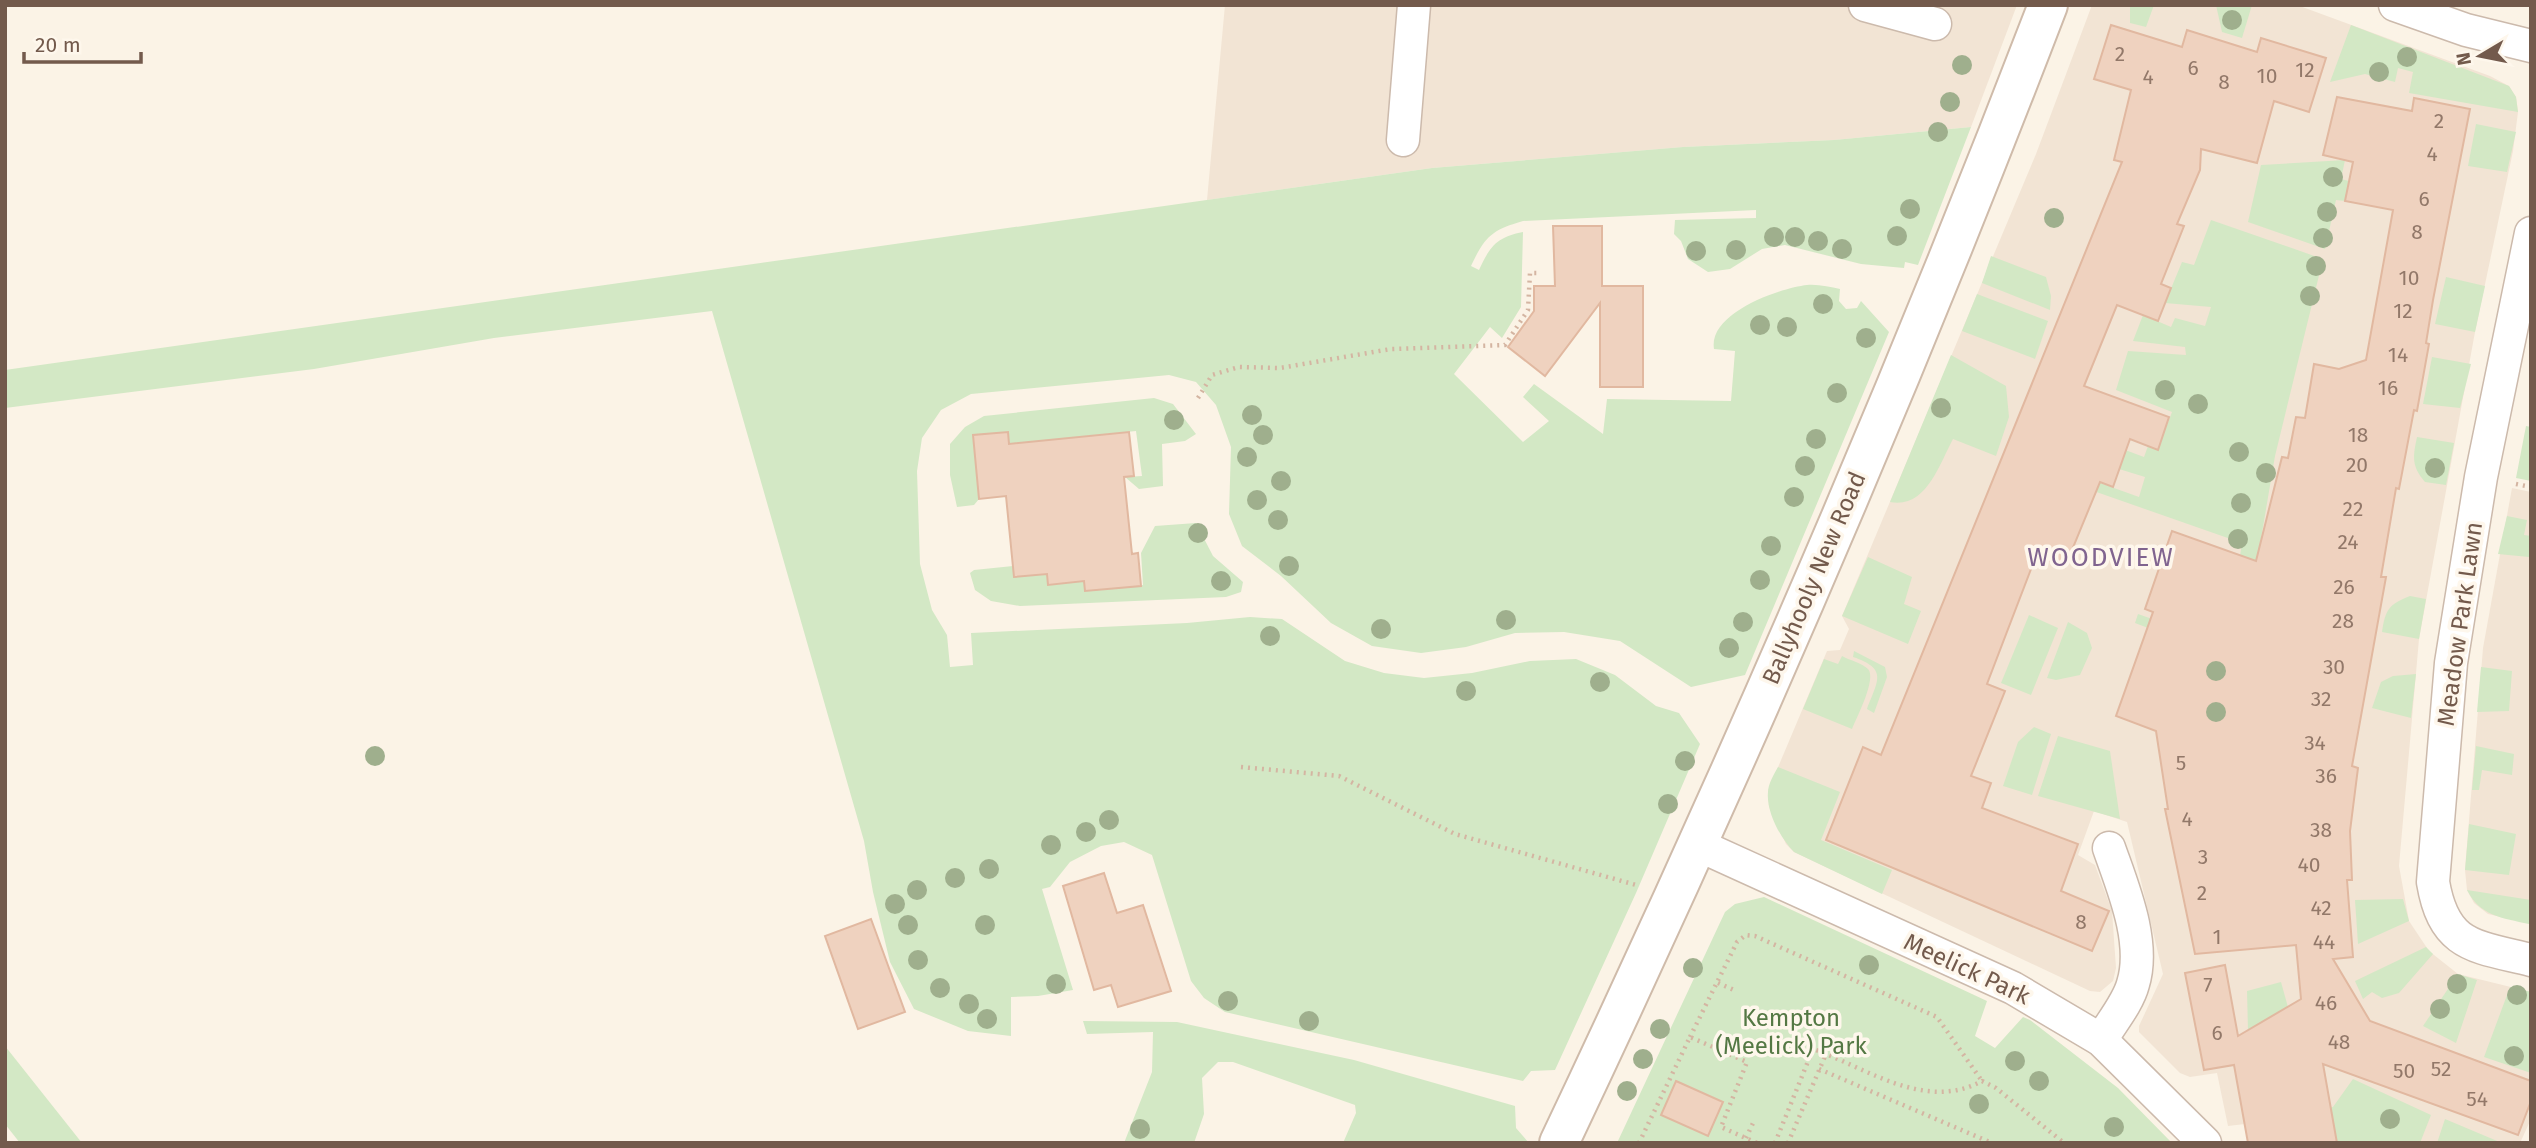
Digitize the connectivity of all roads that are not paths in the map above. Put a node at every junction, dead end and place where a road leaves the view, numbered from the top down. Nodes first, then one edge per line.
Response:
1 (1414, 5) edge
2 (1865, 5) edge
3 (2048, 5) edge
4 (2395, 5) edge
5 (1935, 24) dead end
6 (2531, 46) edge
7 (1403, 140) dead end
8 (2531, 233) edge
9 (1696, 844) junction
10 (2109, 848) dead end
11 (2531, 960) edge
12 (2101, 1040) junction
13 (1559, 1143) edge
14 (2204, 1143) edge

1 - 7 street
2 - 5 street
3 - 9 main road, Ballyhooly New Road
4 - 6 street
8 - 11 street, Meadow Park Lawn
9 - 12 street, Meelick Park
9 - 13 main road, Ballyhooly New Road
10 - 12 street
12 - 14 street, Meelick Park

